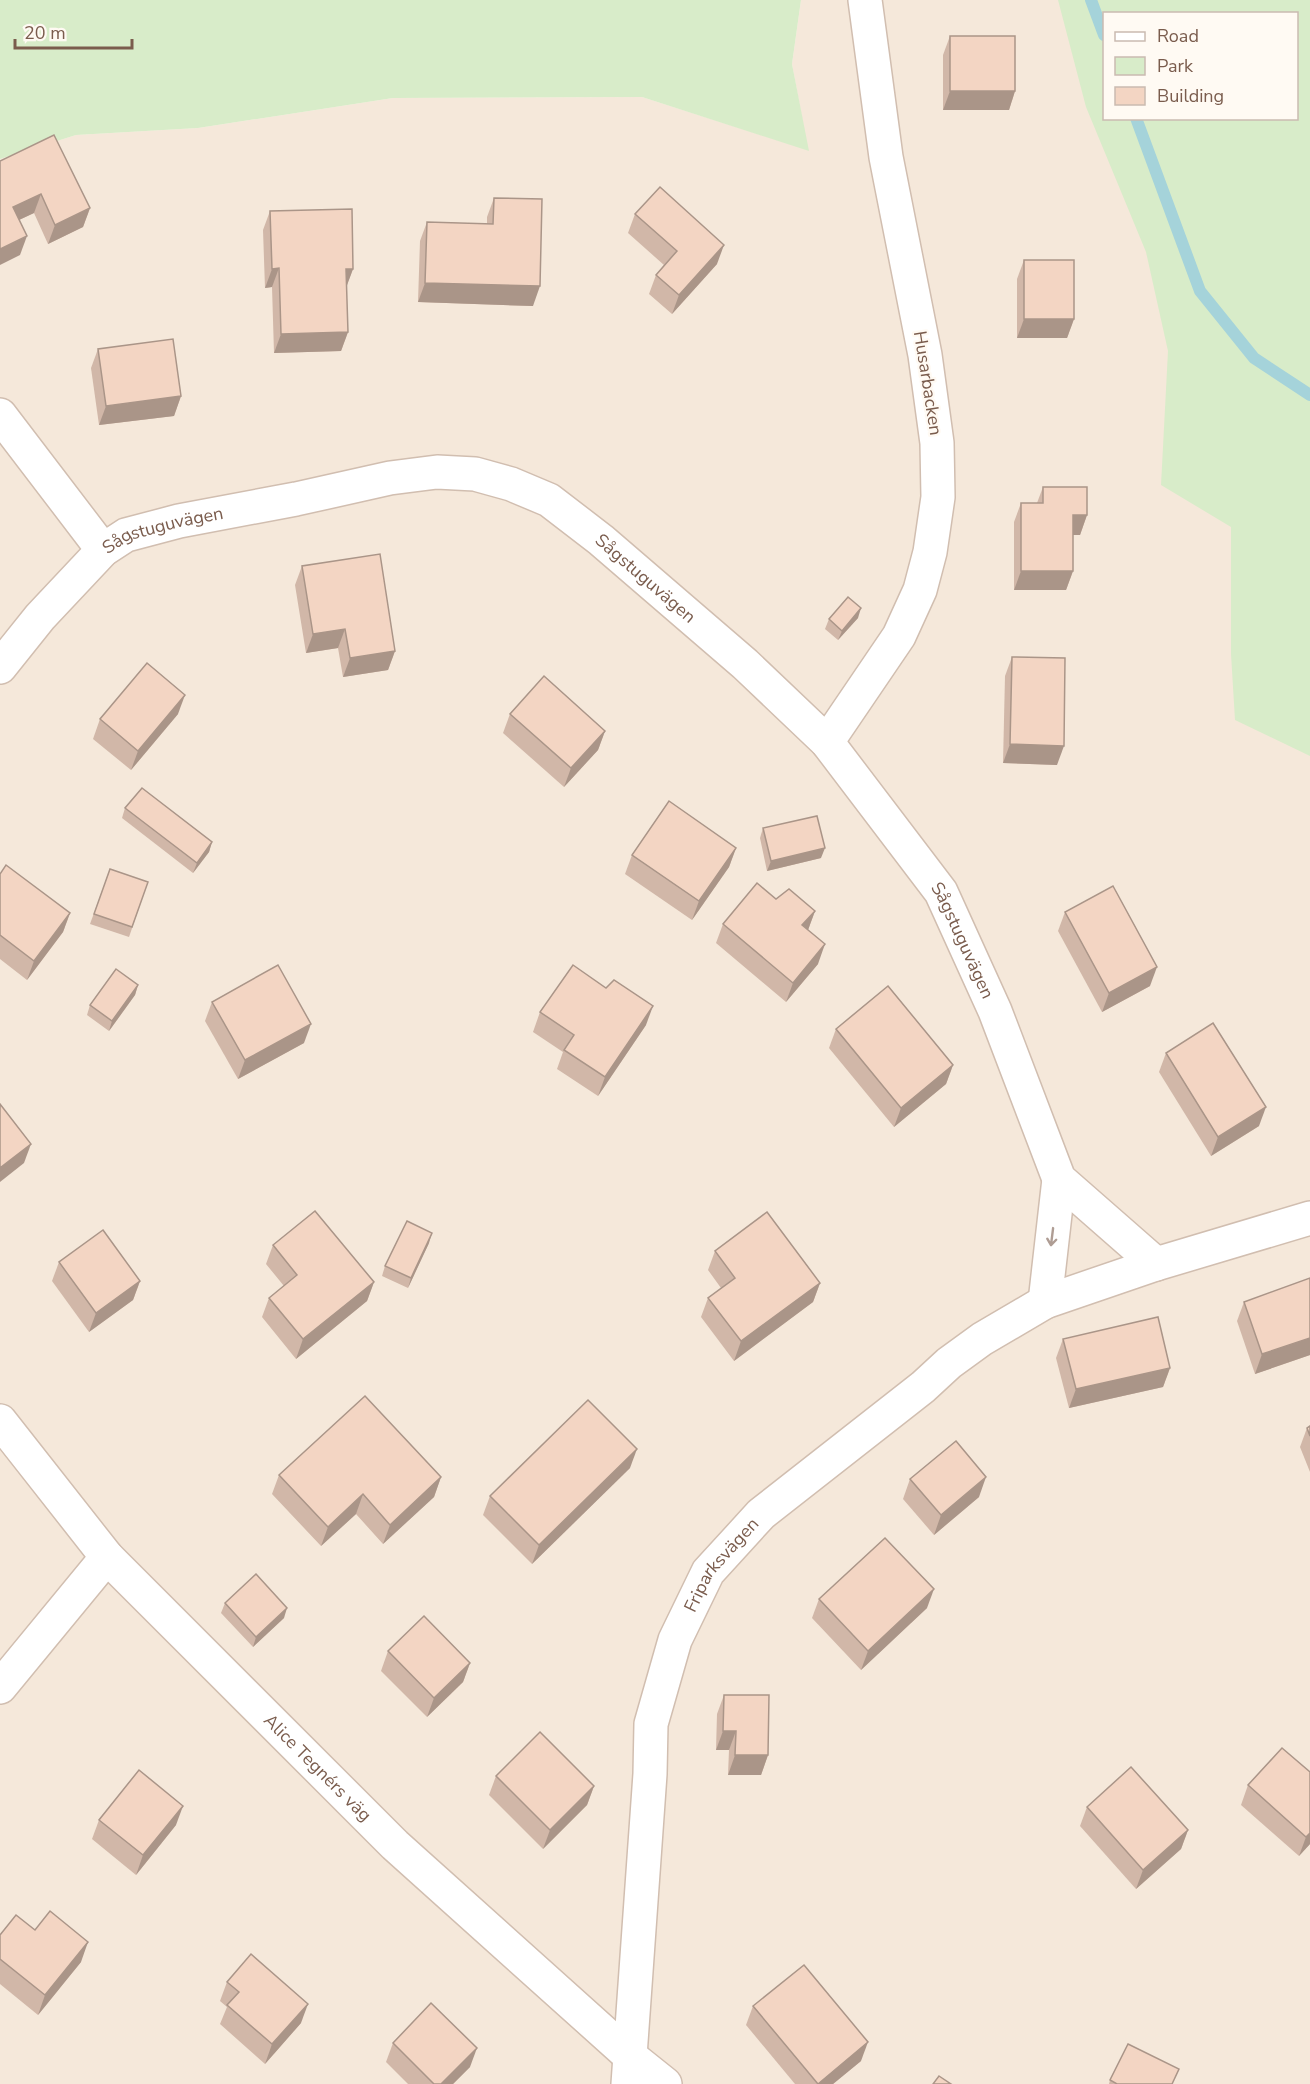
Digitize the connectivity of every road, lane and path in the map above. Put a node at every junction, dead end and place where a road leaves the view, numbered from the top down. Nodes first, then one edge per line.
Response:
1 (865, 0) edge
2 (0, 415) edge
3 (103, 550) junction
4 (0, 667) edge
5 (827, 742) junction
6 (1059, 1179) junction
7 (1310, 1218) edge
8 (1156, 1264) junction
9 (1045, 1302) junction
10 (0, 1421) edge
11 (107, 1557) junction
12 (0, 1687) edge
13 (629, 2070) edge
14 (665, 2084) edge

1 - 5 street, Husarbacken
2 - 3 street
3 - 4 street, Sågstuguvägen
3 - 5 street, Sågstuguvägen
5 - 6 street, Sågstuguvägen
6 - 8 street, Sågstuguvägen
6 -> 9 street, Sågstuguvägen
7 - 8 street
8 - 9 street, Friparksvägen
9 - 13 street, Friparksvägen
10 - 11 street, Alice Tegnérs väg
11 - 12 street
11 - 13 street, Alice Tegnérs väg
13 - 14 street, Alice Tegnérs väg

